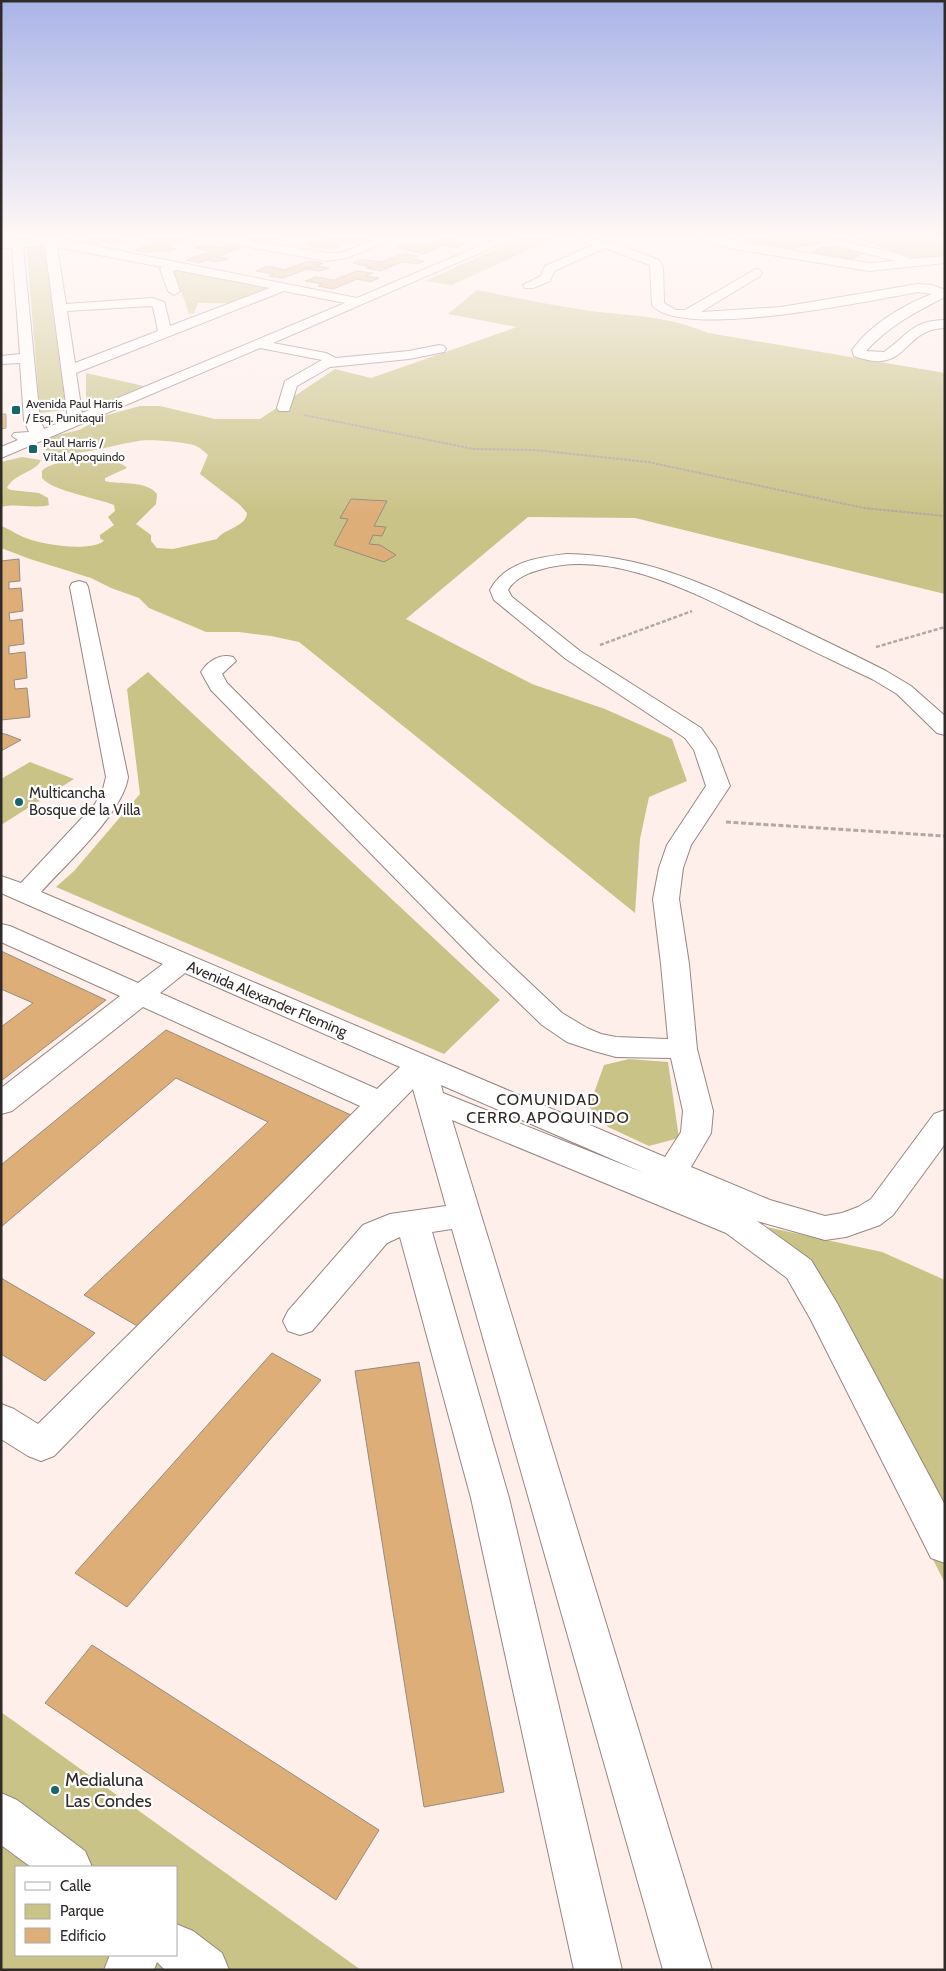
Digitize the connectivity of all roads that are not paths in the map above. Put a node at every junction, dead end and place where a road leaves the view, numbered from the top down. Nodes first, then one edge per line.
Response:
1 (25, 330) edge
2 (64, 330) edge
3 (170, 330) edge
4 (293, 330) edge
5 (880, 330) edge
6 (918, 330) edge
7 (165, 332) joint
8 (314, 340) dead end
9 (259, 344) junction
10 (438, 349) dead end
11 (291, 350) junction
12 (27, 358) junction
13 (1, 360) edge
14 (329, 363) junction
15 (70, 370) junction
16 (284, 408) road end
17 (76, 421) junction
18 (39, 436) junction
19 (1, 437) edge
20 (1, 453) edge
21 (79, 587) dead end
22 (226, 661) dead end
23 (945, 728) edge
24 (13, 889) edge
25 (1, 932) edge
26 (182, 962) junction
27 (140, 995) junction
28 (682, 1048) junction
29 (425, 1081) junction
30 (1, 1104) edge
31 (381, 1104) junction
32 (945, 1121) edge
33 (672, 1173) junction
34 (465, 1214) junction
35 (413, 1222) junction
36 (300, 1322) dead end
37 (1, 1420) edge
38 (945, 1545) edge
39 (1, 1816) edge
40 (68, 1866) edge
41 (178, 1950) edge
42 (135, 1956) edge
43 (128, 1970) edge
44 (205, 1970) edge
45 (598, 1970) edge
46 (688, 1970) edge

1 - 12 street
2 - 15 street
3 - 7 street
4 - 9 street
5 - 6 street
7 - 15 street
8 - 11 street
9 - 11 street
9 - 17 street
10 - 14 street
11 - 14 street
12 - 13 street
12 - 18 street
14 - 16 street
15 - 17 street
17 - 18 street
18 - 19 street
18 - 20 street
21 - 24 street
22 - 28 street
23 - 28 street
24 - 26 street, Avenida Alexander Fleming
25 - 27 street
26 - 27 street
26 - 29 street, Avenida Alexander Fleming
27 - 30 street
27 - 31 street
28 - 33 street
29 - 31 street
29 - 33 street, Avenida Alexander Fleming
29 - 34 street
29 - 38 street
31 - 37 street
32 - 33 street, Avenida Alexander Fleming
34 - 35 street
34 - 46 street
35 - 36 street
35 - 45 street
39 - 40 street
41 - 44 street
42 - 43 street

